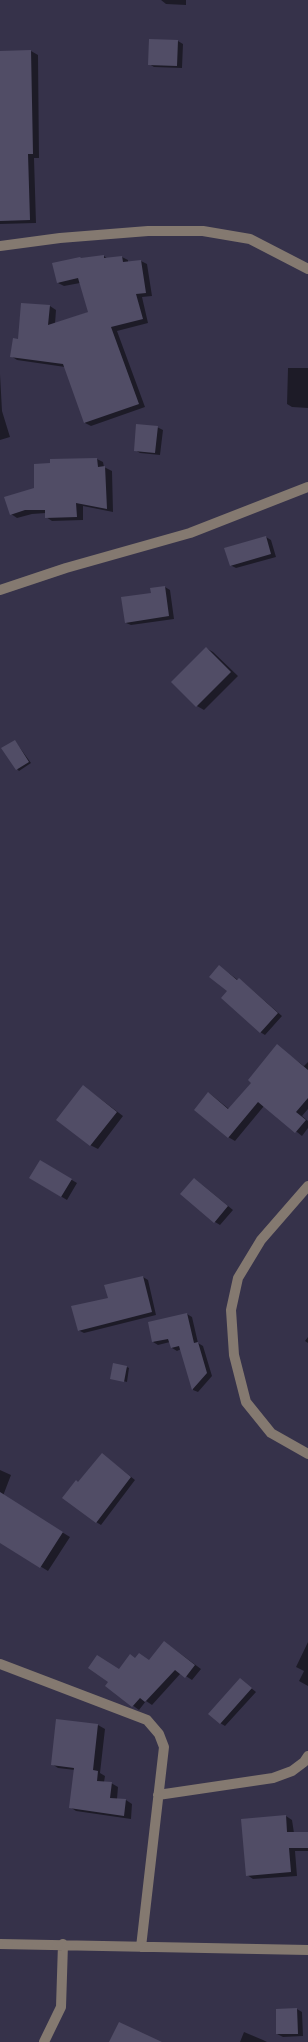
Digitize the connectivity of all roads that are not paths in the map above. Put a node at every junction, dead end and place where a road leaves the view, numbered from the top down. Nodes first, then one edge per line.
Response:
1 (0, 246) edge
2 (308, 269) edge
3 (308, 487) edge
4 (0, 590) edge
5 (308, 1186) edge
6 (308, 1454) edge
7 (0, 1664) edge
8 (308, 1756) edge
9 (158, 1795) junction
10 (0, 1944) edge
11 (63, 1944) junction
12 (141, 1946) junction
13 (308, 1950) edge
14 (44, 2042) edge

1 - 2 street
3 - 4 street
5 - 6 street
7 - 9 street
8 - 9 street
9 - 12 street
10 - 11 street
11 - 12 street
11 - 14 street
12 - 13 street

